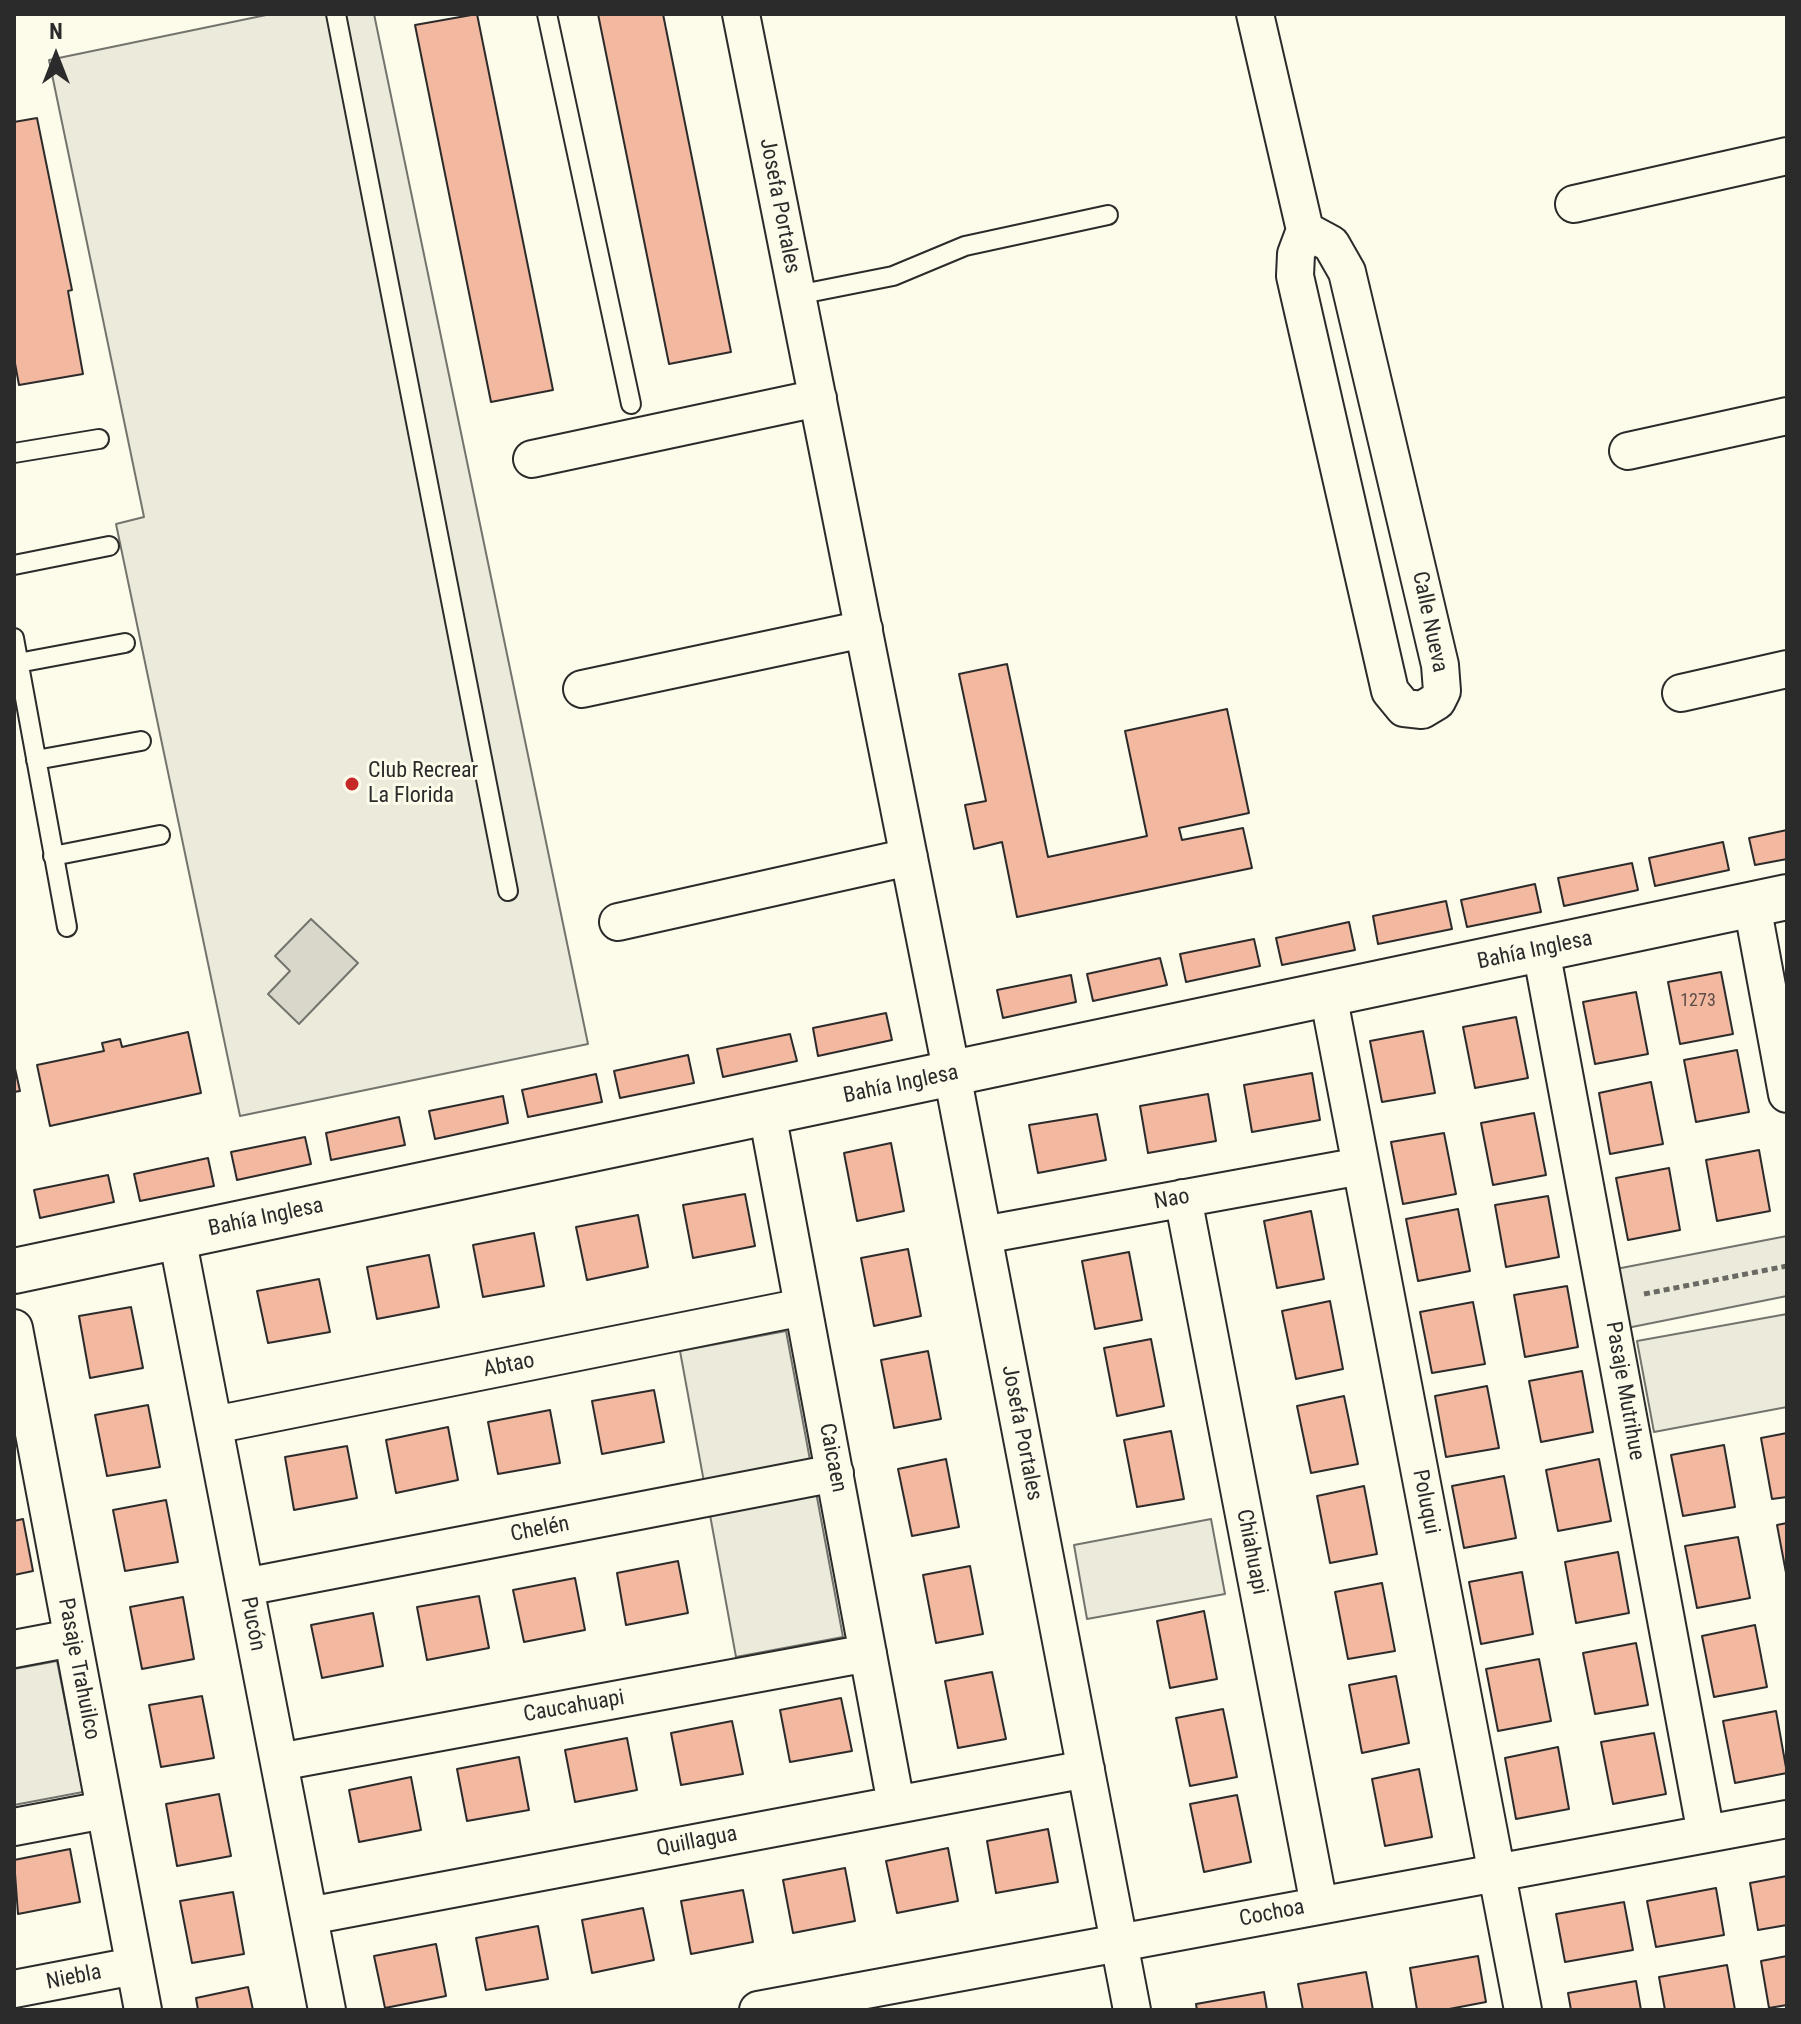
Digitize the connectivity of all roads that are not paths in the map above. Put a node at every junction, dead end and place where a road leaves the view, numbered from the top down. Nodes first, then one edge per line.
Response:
1 (336, 14) edge
2 (547, 14) edge
3 (741, 14) edge
4 (1255, 14) edge
5 (1787, 156) edge
6 (1574, 204) dead end
7 (1108, 215) dead end
8 (1305, 230) junction
9 (797, 295) junction
10 (818, 398) junction
11 (631, 404) dead end
12 (1787, 416) edge
13 (99, 439) dead end
14 (1628, 451) dead end
15 (14, 453) edge
16 (532, 459) dead end
17 (109, 546) dead end
18 (14, 565) edge
19 (864, 629) junction
20 (14, 638) edge
21 (125, 643) dead end
22 (18, 663) junction
23 (1787, 669) edge
24 (582, 689) dead end
25 (1681, 693) dead end
26 (141, 741) dead end
27 (36, 760) junction
28 (160, 835) dead end
29 (53, 856) junction
30 (909, 857) junction
31 (508, 891) dead end
32 (1769, 901) edge
33 (618, 922) dead end
34 (67, 927) dead end
35 (1541, 950) junction
36 (1328, 994) junction
37 (952, 1074) junction
38 (1787, 1094) edge
39 (767, 1113) junction
40 (1361, 1166) junction
41 (1183, 1198) junction
42 (983, 1235) junction
43 (177, 1237) junction
44 (14, 1271) edge
45 (803, 1307) junction
46 (14, 1328) edge
47 (214, 1425) junction
48 (835, 1473) junction
49 (28, 1477) edge
50 (245, 1587) junction
51 (72, 1638) junction
52 (14, 1649) edge
53 (868, 1653) junction
54 (279, 1762) junction
55 (1086, 1769) junction
56 (896, 1804) junction
57 (104, 1810) junction
58 (1787, 1819) edge
59 (14, 1827) edge
60 (1706, 1834) junction
61 (1496, 1873) junction
62 (1319, 1905) junction
63 (309, 1916) junction
64 (1120, 1943) junction
65 (134, 1966) junction
66 (14, 1989) edge
67 (143, 2010) edge
68 (327, 2010) edge
69 (758, 2010) edge
70 (1132, 2010) edge
71 (1523, 2010) edge

1 - 31 lane
2 - 11 lane
3 - 9 street, Josefa Portales
4 - 8 street, Calle Nueva
5 - 6 street
7 - 9 lane
8 - 8 street, Calle Nueva
9 - 10 street, Josefa Portales
10 - 16 street
10 - 19 street, Josefa Portales
12 - 14 street
13 - 15 lane
17 - 18 lane
19 - 24 street
19 - 30 street, Josefa Portales
20 - 22 lane
21 - 22 lane
22 - 27 lane
23 - 25 street
26 - 27 lane
27 - 29 lane
28 - 29 lane
29 - 34 lane
30 - 33 street
30 - 37 street, Josefa Portales
32 - 35 street, Bahía Inglesa
32 - 38 street
35 - 36 street, Bahía Inglesa
35 - 60 street, Pasaje Mutrihue
36 - 37 street, Bahía Inglesa
36 - 40 street, Poluqui
37 - 39 street, Bahía Inglesa
37 - 42 street, Josefa Portales
39 - 43 street, Bahía Inglesa
39 - 45 street, Caicaen
40 - 41 street, Nao
40 - 61 street, Poluqui
41 - 42 street, Nao
41 - 62 street, Chiahuapi
42 - 55 street, Josefa Portales
43 - 44 street, Bahía Inglesa
43 - 47 street, Pucón
45 - 47 street, Abtao
45 - 48 street, Caicaen
46 - 49 street, Pasaje Trahuilco
47 - 50 street, Pucón
48 - 50 street, Chelén
48 - 53 street, Caicaen
49 - 51 street, Pasaje Trahuilco
50 - 54 street, Pucón
51 - 52 street
51 - 57 street, Pasaje Trahuilco
53 - 54 street, Caucahuapi
53 - 56 street, Caicaen
54 - 63 street, Pucón
55 - 56 street, Quillagua
55 - 64 street, Josefa Portales
56 - 63 street, Quillagua
57 - 59 street
57 - 65 street, Pasaje Trahuilco
58 - 60 street, Cochoa
60 - 61 street, Cochoa
61 - 62 street, Cochoa
61 - 71 street, Poluqui
62 - 64 street, Cochoa
63 - 68 street, Pucón
64 - 69 street, Cochoa
64 - 70 street, Josefa Portales
65 - 66 street, Niebla
65 - 67 street, Pasaje Trahuilco

